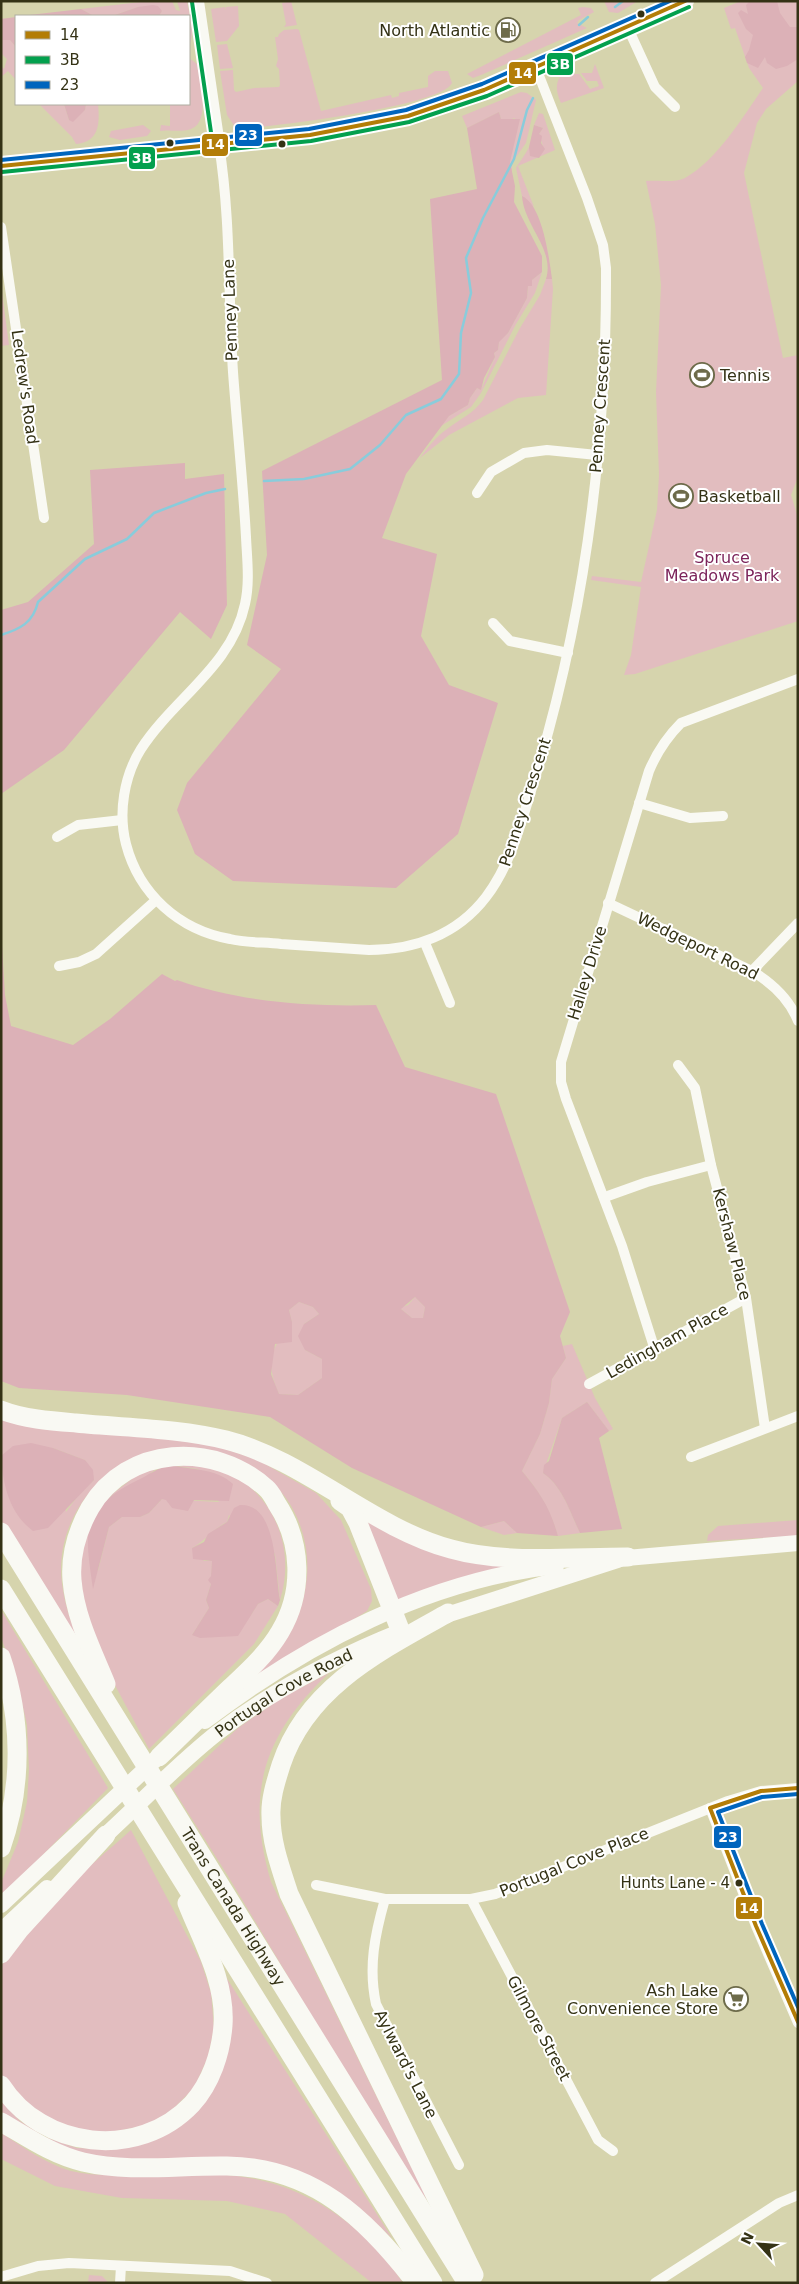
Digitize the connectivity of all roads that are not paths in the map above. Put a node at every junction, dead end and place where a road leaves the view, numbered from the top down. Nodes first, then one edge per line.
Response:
1 (198, 1) edge
2 (686, 1) edge
3 (627, 26) junction
4 (536, 68) junction
5 (675, 107) dead end
6 (220, 145) junction
7 (1, 166) edge
8 (1, 227) edge
9 (597, 455) junction
10 (241, 475) joint
11 (477, 494) dead end
12 (44, 518) dead end
13 (493, 624) dead end
14 (568, 653) junction
15 (798, 679) edge
16 (639, 803) junction
17 (723, 816) dead end
18 (122, 820) junction
19 (57, 837) dead end
20 (156, 901) junction
21 (608, 903) junction
22 (798, 922) edge
23 (425, 943) junction
24 (59, 966) dead end
25 (752, 970) junction
26 (450, 1003) dead end
27 (798, 1020) edge
28 (678, 1065) dead end
29 (711, 1165) junction
30 (605, 1197) junction
31 (746, 1298) junction
32 (654, 1347) junction
33 (589, 1384) dead end
34 (1, 1410) edge
35 (798, 1416) edge
36 (764, 1428) junction
37 (692, 1457) dead end
38 (318, 1483) junction
39 (1, 1532) edge
40 (798, 1543) edge
41 (628, 1558) junction
42 (1, 1589) edge
43 (393, 1610) junction
44 (448, 1613) junction
45 (401, 1632) junction
46 (1, 1657) edge
47 (130, 1740) junction
48 (159, 1757) junction
49 (798, 1788) edge
50 (710, 1808) junction
51 (106, 1835) junction
52 (1, 1848) edge
53 (166, 1853) junction
54 (316, 1885) dead end
55 (385, 1899) junction
56 (471, 1899) junction
57 (1, 1905) edge
58 (1, 1931) edge
59 (1, 1954) edge
60 (798, 2023) edge
61 (1, 2085) edge
62 (1, 2122) edge
63 (613, 2152) dead end
64 (459, 2165) dead end
65 (798, 2195) edge
66 (121, 2266) junction
67 (2, 2276) edge
68 (120, 2283) edge
69 (267, 2283) edge
70 (416, 2283) edge
71 (433, 2283) edge
72 (466, 2283) edge
73 (478, 2283) edge
74 (655, 2283) edge

1 - 6 street
2 - 3 main road
3 - 4 main road
3 - 5 street
4 - 6 main road
4 - 9 street, Penney Crescent
6 - 7 main road
6 - 10 street, Penney Lane
8 - 12 street, Ledrew's Road
9 - 11 street
9 - 14 street, Penney Crescent
10 - 18 street, Penney Crescent
13 - 14 street
14 - 23 street, Penney Crescent
15 - 16 street, Halley Drive
16 - 17 street
16 - 21 street, Halley Drive
18 - 19 street
18 - 20 street, Penney Crescent
20 - 23 street, Penney Crescent
20 - 24 street
21 - 25 street, Wedgeport Road
21 - 30 street, Halley Drive
22 - 25 street
23 - 26 street
25 - 27 street, Wedgeport Road
28 - 29 street, Kershaw Place
29 - 30 street
29 - 31 street, Kershaw Place
30 - 32 street, Halley Drive
31 - 32 street, Ledingham Place
31 - 36 street, Kershaw Place
32 - 33 street, Ledingham Place
34 - 38 highway
35 - 36 street
36 - 37 street
38 - 41 highway
38 - 43 highway
39 - 47 highway, Trans Canada Highway
40 - 41 main road, Portugal Cove Road
41 - 43 main road, Portugal Cove Road
41 - 44 main road, Portugal Cove Road
42 - 53 highway, Trans Canada Highway
43 - 45 highway
43 - 48 main road, Portugal Cove Road
44 - 45 main road, Portugal Cove Road
44 - 73 highway
45 - 51 main road, Portugal Cove Road
46 - 52 highway
47 - 48 highway
47 - 72 highway, Trans Canada Highway
48 - 57 main road, Portugal Cove Road
49 - 50 street, Portugal Cove Place
50 - 56 street, Portugal Cove Place
50 - 60 street
51 - 58 main road, Portugal Cove Road
51 - 59 highway
53 - 61 highway
53 - 71 highway, Trans Canada Highway
54 - 55 street, Portugal Cove Place
55 - 56 street, Portugal Cove Place
55 - 64 street, Aylward's Lane
56 - 63 street, Gilmore Street
62 - 70 highway
65 - 74 street
66 - 67 street
66 - 68 street
66 - 69 street

